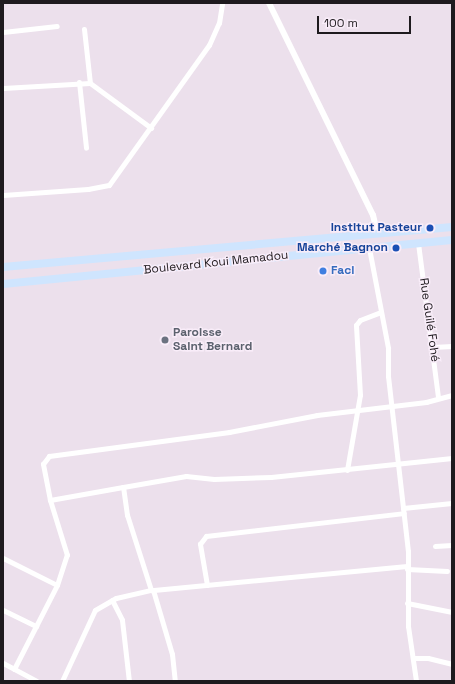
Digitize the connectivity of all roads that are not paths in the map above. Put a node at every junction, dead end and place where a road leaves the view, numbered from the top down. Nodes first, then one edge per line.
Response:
1 (222, 3) edge
2 (269, 3) edge
3 (57, 26) dead end
4 (84, 29) dead end
5 (3, 32) edge
6 (79, 82) junction
7 (90, 83) junction
8 (3, 88) edge
9 (151, 128) junction
10 (86, 148) dead end
11 (3, 195) edge
12 (452, 227) edge
13 (377, 233) junction
14 (452, 240) edge
15 (418, 243) junction
16 (224, 247) junction
17 (369, 248) junction
18 (225, 262) junction
19 (3, 267) edge
20 (3, 284) edge
21 (381, 312) junction
22 (452, 346) edge
23 (433, 347) junction
24 (452, 395) edge
25 (438, 397) junction
26 (393, 405) junction
27 (358, 412) junction
28 (452, 458) edge
29 (398, 463) junction
30 (347, 470) junction
31 (123, 487) junction
32 (50, 500) junction
33 (452, 503) edge
34 (404, 511) junction
35 (452, 545) edge
36 (435, 546) dead end
37 (3, 558) edge
38 (407, 567) junction
39 (447, 570) dead end
40 (57, 585) junction
41 (207, 585) junction
42 (152, 590) junction
43 (112, 600) junction
44 (407, 603) junction
45 (3, 610) edge
46 (452, 612) edge
47 (36, 626) junction
48 (414, 658) junction
49 (3, 663) edge
50 (452, 664) edge
51 (14, 669) junction
52 (37, 681) edge
53 (62, 681) edge
54 (129, 681) edge
55 (175, 681) edge
56 (416, 681) edge

1 - 9 street
2 - 13 street
3 - 5 street
4 - 7 street
6 - 7 street
6 - 8 street
6 - 10 street
7 - 9 street
9 - 11 street
12 - 13 main road, Boulevard Koui Mamadou
13 - 16 main road, Boulevard Koui Mamadou
14 - 15 main road, Boulevard Koui Mamadou
15 - 17 main road, Boulevard Koui Mamadou
15 - 23 street, Rue Guilé Fohé
16 - 18 main road
16 - 19 main road, Boulevard Koui Mamadou
17 - 18 main road, Boulevard Koui Mamadou
17 - 21 street
18 - 20 main road, Boulevard Koui Mamadou
21 - 26 street
21 - 27 street
22 - 23 street
23 - 25 street, Rue Guilé Fohé
24 - 25 street
25 - 26 street
26 - 27 street
26 - 29 street
27 - 30 street
27 - 32 street
28 - 29 street
29 - 30 street
29 - 34 street
30 - 31 street
31 - 32 street
31 - 42 street
32 - 40 street
33 - 34 street
34 - 38 street
34 - 41 street
35 - 36 street
37 - 40 street
38 - 39 street
38 - 41 street
38 - 44 street
40 - 47 street
41 - 42 street
42 - 43 street
42 - 55 street
43 - 53 street
43 - 54 street
44 - 46 street
44 - 48 street
45 - 47 street
47 - 51 street
48 - 50 street
48 - 56 street
49 - 51 street
51 - 52 street

